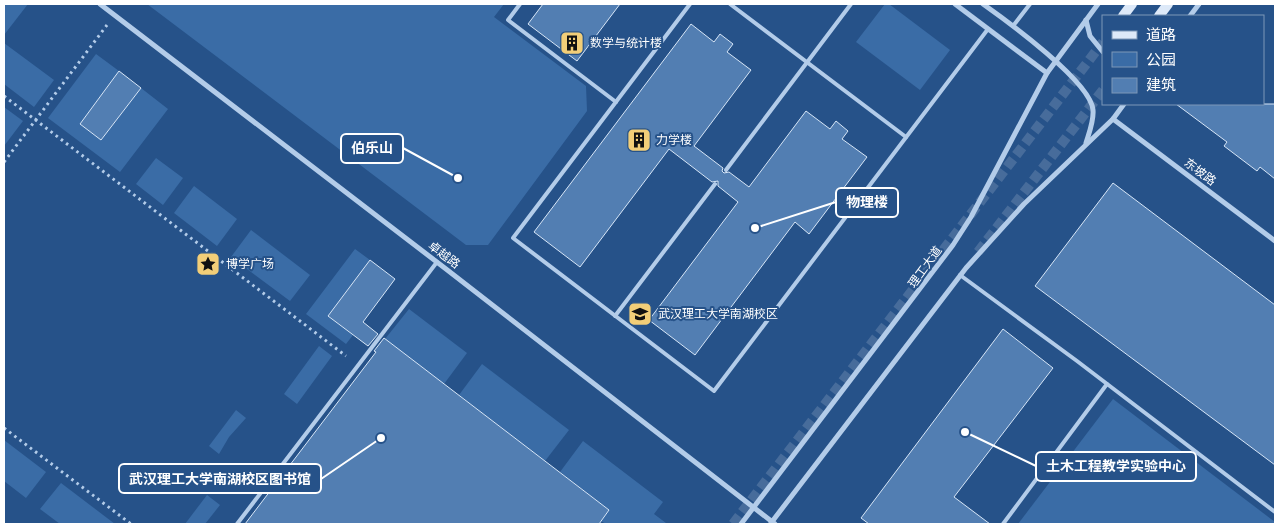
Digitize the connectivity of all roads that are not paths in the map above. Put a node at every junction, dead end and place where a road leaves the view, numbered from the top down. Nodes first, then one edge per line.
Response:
1 (100, 4) edge
2 (520, 4) edge
3 (690, 4) edge
4 (730, 4) edge
5 (852, 4) edge
6 (955, 4) edge
7 (983, 4) edge
8 (1030, 4) edge
9 (1098, 4) edge
10 (1132, 4) edge
11 (1168, 4) edge
12 (1199, 4) edge
13 (1124, 15) edge
14 (1160, 15) edge
15 (1191, 15) edge
16 (1086, 20) junction
17 (1013, 26) junction
18 (988, 28) junction
19 (1102, 51) edge
20 (807, 62) junction
21 (1054, 62) junction
22 (1047, 73) junction
23 (616, 102) junction
24 (1123, 105) edge
25 (1113, 119) junction
26 (906, 137) junction
27 (1084, 146) junction
28 (726, 170) dead end
29 (715, 184) dead end
30 (1275, 241) edge
31 (437, 262) junction
32 (960, 275) junction
33 (615, 316) junction
34 (1107, 384) junction
35 (754, 508) junction
36 (1275, 512) edge
37 (772, 523) edge
38 (238, 524) edge
39 (741, 524) edge
40 (1003, 524) edge

1 - 31 street, 卓越路
2 - 23 lane
3 - 23 lane
4 - 20 lane
5 - 20 lane
6 - 18 street
7 - 17 street
8 - 17 lane
9 - 16 street, 理工大道
10 - 13 main road
11 - 14 main road
12 - 15 street
16 - 19 street
16 - 21 street, 理工大道
17 - 21 street
18 - 22 street
18 - 26 lane
20 - 26 lane
20 - 28 lane
21 - 22 street, 理工大道
21 - 27 street
22 - 35 street, 理工大道
23 - 33 lane
24 - 25 street
25 - 27 street
25 - 30 street, 东坡路
26 - 33 lane
27 - 32 street
29 - 33 lane
31 - 35 street, 卓越路
31 - 38 lane
32 - 34 lane
32 - 37 street
34 - 36 lane
34 - 40 lane
35 - 37 street, 卓越路
35 - 39 street, 理工大道

